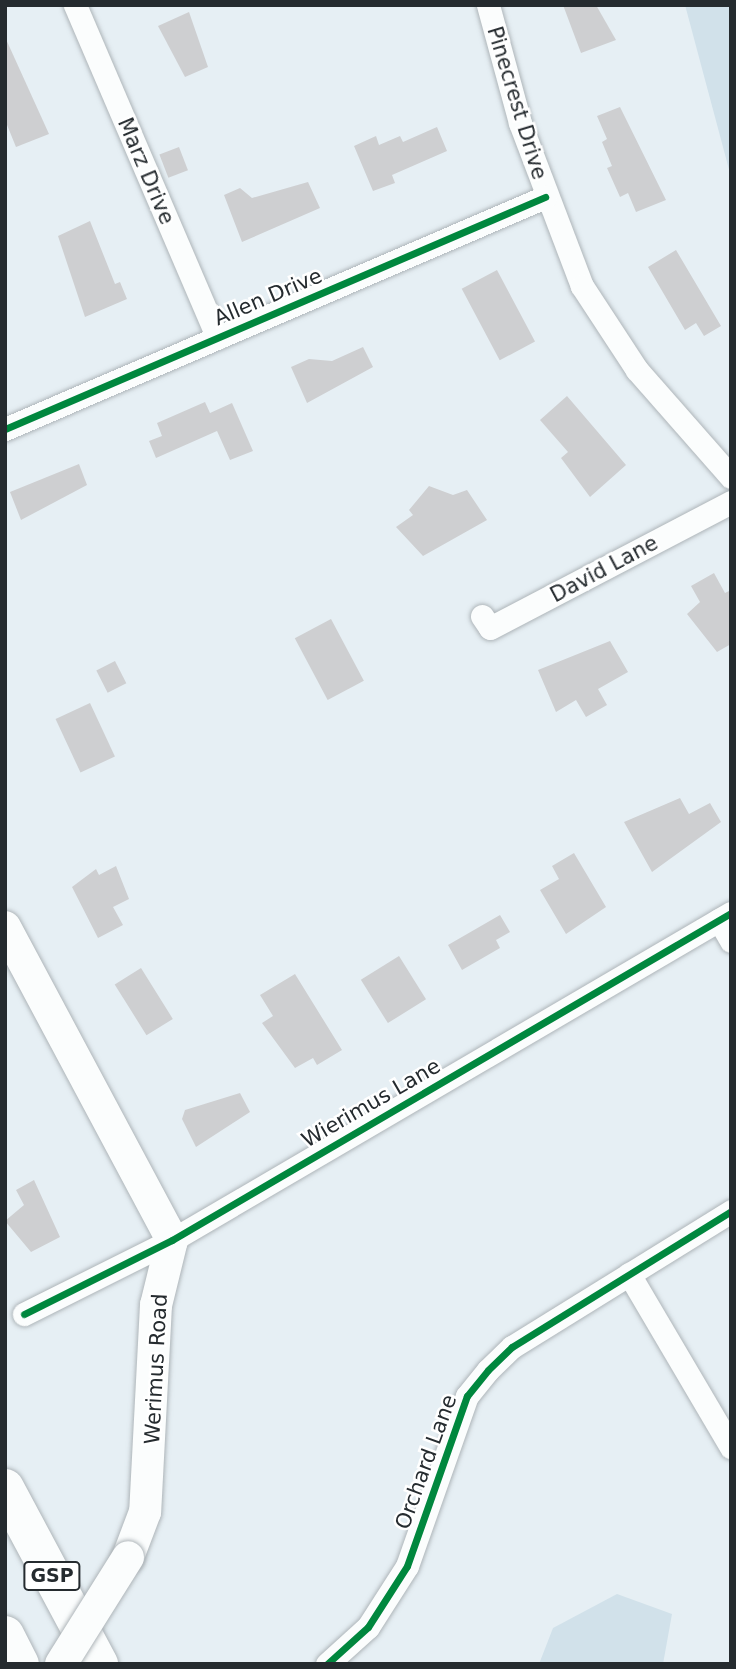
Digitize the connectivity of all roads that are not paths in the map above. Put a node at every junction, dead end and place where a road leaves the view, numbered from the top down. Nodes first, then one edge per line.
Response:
1 (75, 5) edge
2 (488, 5) edge
3 (545, 197) junction
4 (218, 338) junction
5 (5, 429) edge
6 (731, 477) edge
7 (731, 502) edge
8 (482, 616) dead end
9 (725, 916) edge
10 (5, 927) edge
11 (731, 940) edge
12 (731, 1212) edge
13 (172, 1240) junction
14 (629, 1274) junction
15 (24, 1314) dead end
16 (731, 1447) edge
17 (5, 1488) edge
18 (5, 1635) edge
19 (20, 1664) edge
20 (61, 1664) edge
21 (99, 1664) edge
22 (327, 1664) edge

1 - 4 street, Marz Drive
2 - 3 street, Pinecrest Drive
3 - 4 street, Allen Drive
3 - 6 street, Pinecrest Drive
4 - 5 street, Allen Drive
7 - 8 street, David Lane
9 - 11 street
9 - 13 street, Wierimus Lane
10 - 13 main road
12 - 14 street, Orchard Lane
13 - 15 street, Wierimus Lane
13 - 20 main road, Werimus Road, bridge
14 - 16 street
14 - 22 street, Orchard Lane
17 - 21 highway, GSP
18 - 19 highway

